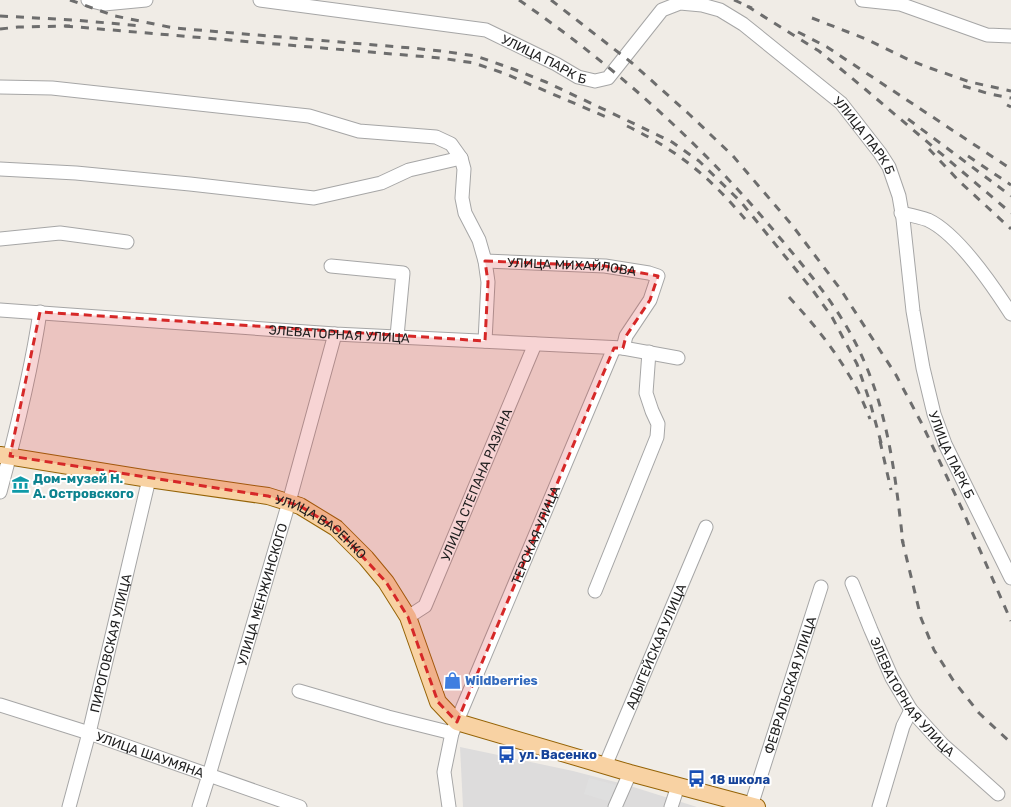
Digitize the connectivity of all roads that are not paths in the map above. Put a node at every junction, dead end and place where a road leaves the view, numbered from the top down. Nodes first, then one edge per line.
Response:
1 (88, 0) edge
2 (146, 0) edge
3 (260, 0) edge
4 (862, 0) edge
5 (662, 5) edge
6 (1011, 36) edge
7 (0, 87) edge
8 (461, 158) junction
9 (0, 169) edge
10 (902, 213) junction
11 (0, 239) edge
12 (127, 242) dead end
13 (485, 261) junction
14 (331, 266) dead end
15 (658, 276) joint
16 (0, 310) edge
17 (40, 312) junction
18 (1011, 314) edge
19 (335, 334) junction
20 (397, 336) junction
21 (485, 341) junction
22 (535, 344) junction
23 (619, 348) junction
24 (649, 352) junction
25 (678, 358) dead end
26 (5, 456) edge
27 (149, 479) junction
28 (0, 492) edge
29 (289, 502) junction
30 (706, 526) dead end
31 (1011, 578) edge
32 (852, 583) dead end
33 (821, 587) dead end
34 (595, 590) dead end
35 (408, 617) junction
36 (299, 691) dead end
37 (0, 705) edge
38 (911, 710) junction
39 (454, 727) junction
40 (89, 733) junction
41 (605, 766) junction
42 (630, 773) junction
43 (209, 775) junction
44 (678, 786) junction
45 (998, 794) dead end
46 (754, 806) edge
47 (69, 807) edge
48 (199, 807) edge
49 (300, 807) edge
50 (449, 807) edge
51 (615, 807) edge
52 (671, 807) edge
53 (879, 807) edge

1 - 2 street
3 - 5 street, УЛИЦА ПАРК Б
4 - 6 street
5 - 10 street, УЛИЦА ПАРК Б
7 - 8 street
8 - 9 street
8 - 13 street
10 - 18 street
10 - 31 street, УЛИЦА ПАРК Б
11 - 12 street
13 - 15 street, УЛИЦА МИХАЙЛОВА
13 - 21 street
14 - 20 street
15 - 23 street, ТЕРСКАЯ УЛИЦА
16 - 17 street, ЭЛЕВАТОРНАЯ УЛИЦА
17 - 19 street, ЭЛЕВАТОРНАЯ УЛИЦА
17 - 26 street
19 - 20 street, ЭЛЕВАТОРНАЯ УЛИЦА
19 - 29 street, УЛИЦА МЕНЖИНСКОГО
20 - 21 street, ЭЛЕВАТОРНАЯ УЛИЦА
21 - 22 street, ЭЛЕВАТОРНАЯ УЛИЦА
22 - 23 street, ЭЛЕВАТОРНАЯ УЛИЦА
22 - 35 street, УЛИЦА СТЕПАНА РАЗИНА
23 - 24 street, ЭЛЕВАТОРНАЯ УЛИЦА
23 - 39 street, ТЕРСКАЯ УЛИЦА
24 - 25 street, ЭЛЕВАТОРНАЯ УЛИЦА
24 - 34 street
26 - 27 main road, УЛИЦА ВАСЕНКО
26 - 28 street
27 - 29 main road, УЛИЦА ВАСЕНКО
27 - 40 street, ПИРОГОВСКАЯ УЛИЦА
29 - 35 main road, УЛИЦА ВАСЕНКО
29 - 43 street, УЛИЦА МЕНЖИНСКОГО
30 - 41 street, АДЫГЕЙСКАЯ УЛИЦА
32 - 38 street, ЭЛЕВАТОРНАЯ УЛИЦА
33 - 46 street, ФЕВРАЛЬСКАЯ УЛИЦА
35 - 39 main road, УЛИЦА ВАСЕНКО
36 - 39 street
37 - 40 street, УЛИЦА ШАУМЯНА
38 - 45 street, ЭЛЕВАТОРНАЯ УЛИЦА
38 - 53 street
39 - 41 main road
39 - 50 street
40 - 43 street, УЛИЦА ШАУМЯНА
40 - 47 street, ПИРОГОВСКАЯ УЛИЦА
41 - 42 main road
42 - 44 main road
42 - 51 street
43 - 48 street, УЛИЦА МЕНЖИНСКОГО
43 - 49 street, УЛИЦА ШАУМЯНА
44 - 46 main road
44 - 52 street

